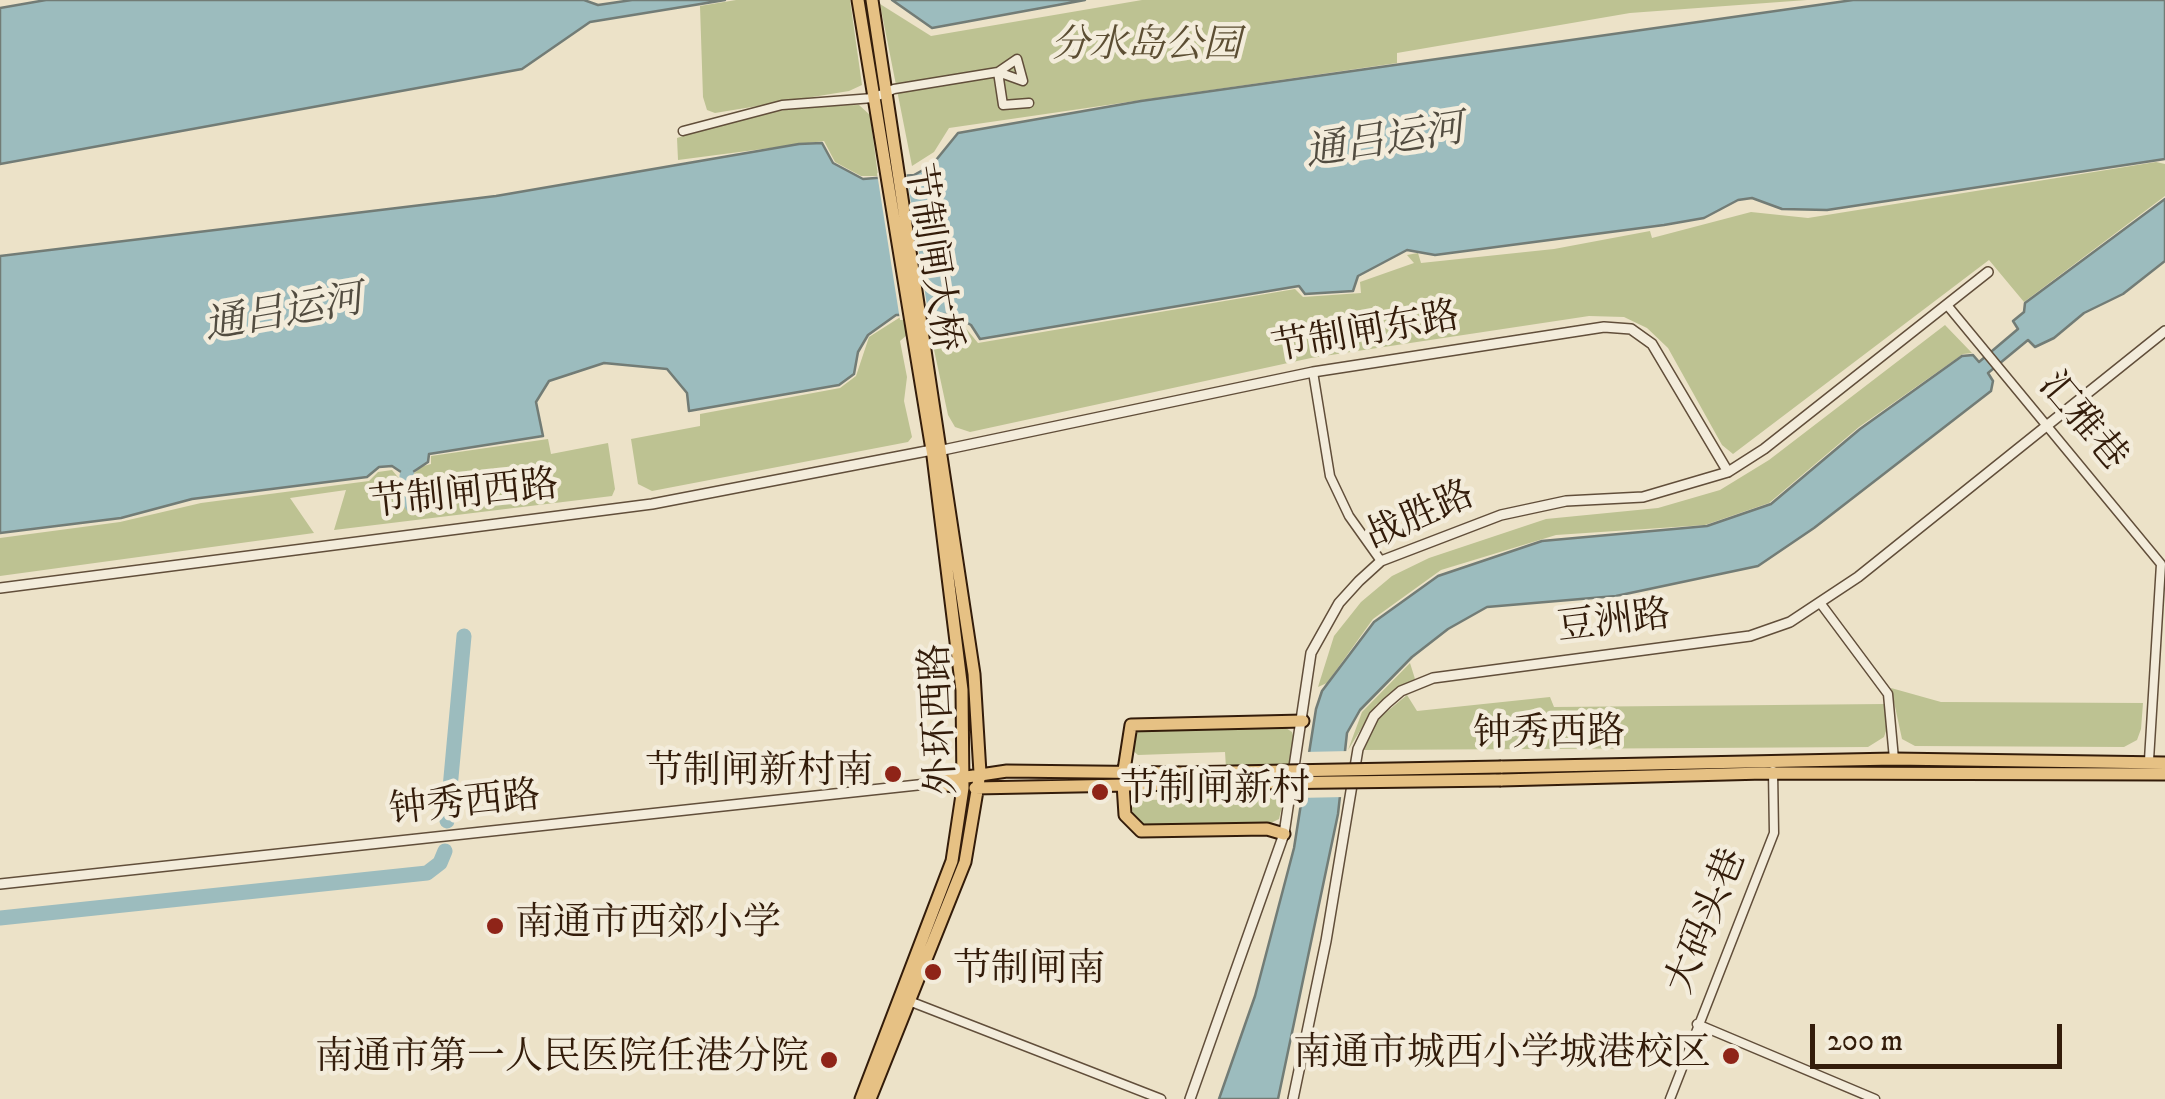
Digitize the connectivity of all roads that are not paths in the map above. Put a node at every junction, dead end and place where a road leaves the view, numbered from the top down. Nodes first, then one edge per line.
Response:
1 (858, 0) edge
2 (872, 0) edge
3 (887, 95) junction
4 (873, 98) junction
5 (1028, 103) dead end
6 (683, 132) dead end
7 (888, 145) junction
8 (1988, 272) dead end
9 (1947, 305) junction
10 (2165, 331) edge
11 (1313, 372) junction
12 (925, 380) joint
13 (2047, 426) junction
14 (937, 450) junction
15 (1728, 472) junction
16 (1381, 561) junction
17 (2163, 564) edge
18 (0, 588) edge
19 (1821, 604) junction
20 (1303, 721) junction
21 (1894, 759) junction
22 (2149, 760) junction
23 (2165, 763) edge
24 (1773, 767) junction
25 (980, 773) junction
26 (2165, 774) edge
27 (1124, 777) junction
28 (936, 782) joint
29 (963, 782) junction
30 (979, 788) junction
31 (1284, 834) junction
32 (0, 884) edge
33 (909, 1002) junction
34 (1697, 1024) junction
35 (864, 1099) edge
36 (1161, 1099) edge
37 (1190, 1099) edge
38 (1293, 1099) edge
39 (1670, 1099) edge
40 (1876, 1099) edge

1 - 4 main road
2 - 3 main road
3 - 4 street
3 - 5 street
3 - 7 main road
4 - 6 street
4 - 7 main road
7 - 12 main road, 节制闸大桥
8 - 9 street, 战胜路
9 - 13 street, 汇雅巷
9 - 15 street, 战胜路
10 - 13 street, 豆洲路
11 - 14 street, 节制闸东路
11 - 15 street, 节制闸东路
11 - 16 street
12 - 14 main road, 外环西路
13 - 17 street, 汇雅巷
13 - 19 street, 豆洲路
14 - 18 street, 节制闸西路
14 - 25 main road, 外环西路
14 - 29 main road, 外环西路
15 - 16 street, 战胜路
16 - 20 street, 战胜路
17 - 22 street, 汇雅巷
19 - 21 street
19 - 38 street, 豆洲路
20 - 27 main road
20 - 31 street, 战胜路
21 - 22 main road, 钟秀西路
21 - 24 main road, 钟秀西路
22 - 23 main road, 钟秀西路
24 - 26 main road, 钟秀西路
24 - 27 main road, 钟秀西路, bridge
24 - 34 street, 大码头巷
25 - 27 main road, 钟秀西路
25 - 29 main road, 钟秀西路
25 - 30 main road, 外环西路
27 - 30 main road, 钟秀西路
27 - 31 main road
28 - 29 main road, 外环西路
28 - 32 street, 钟秀西路
29 - 30 main road, 钟秀西路
29 - 35 main road, 外环西路
30 - 33 main road, 外环西路
31 - 37 street, 战胜路
33 - 35 main road, 外环西路
33 - 36 street
34 - 39 street, 大码头巷
34 - 40 street

